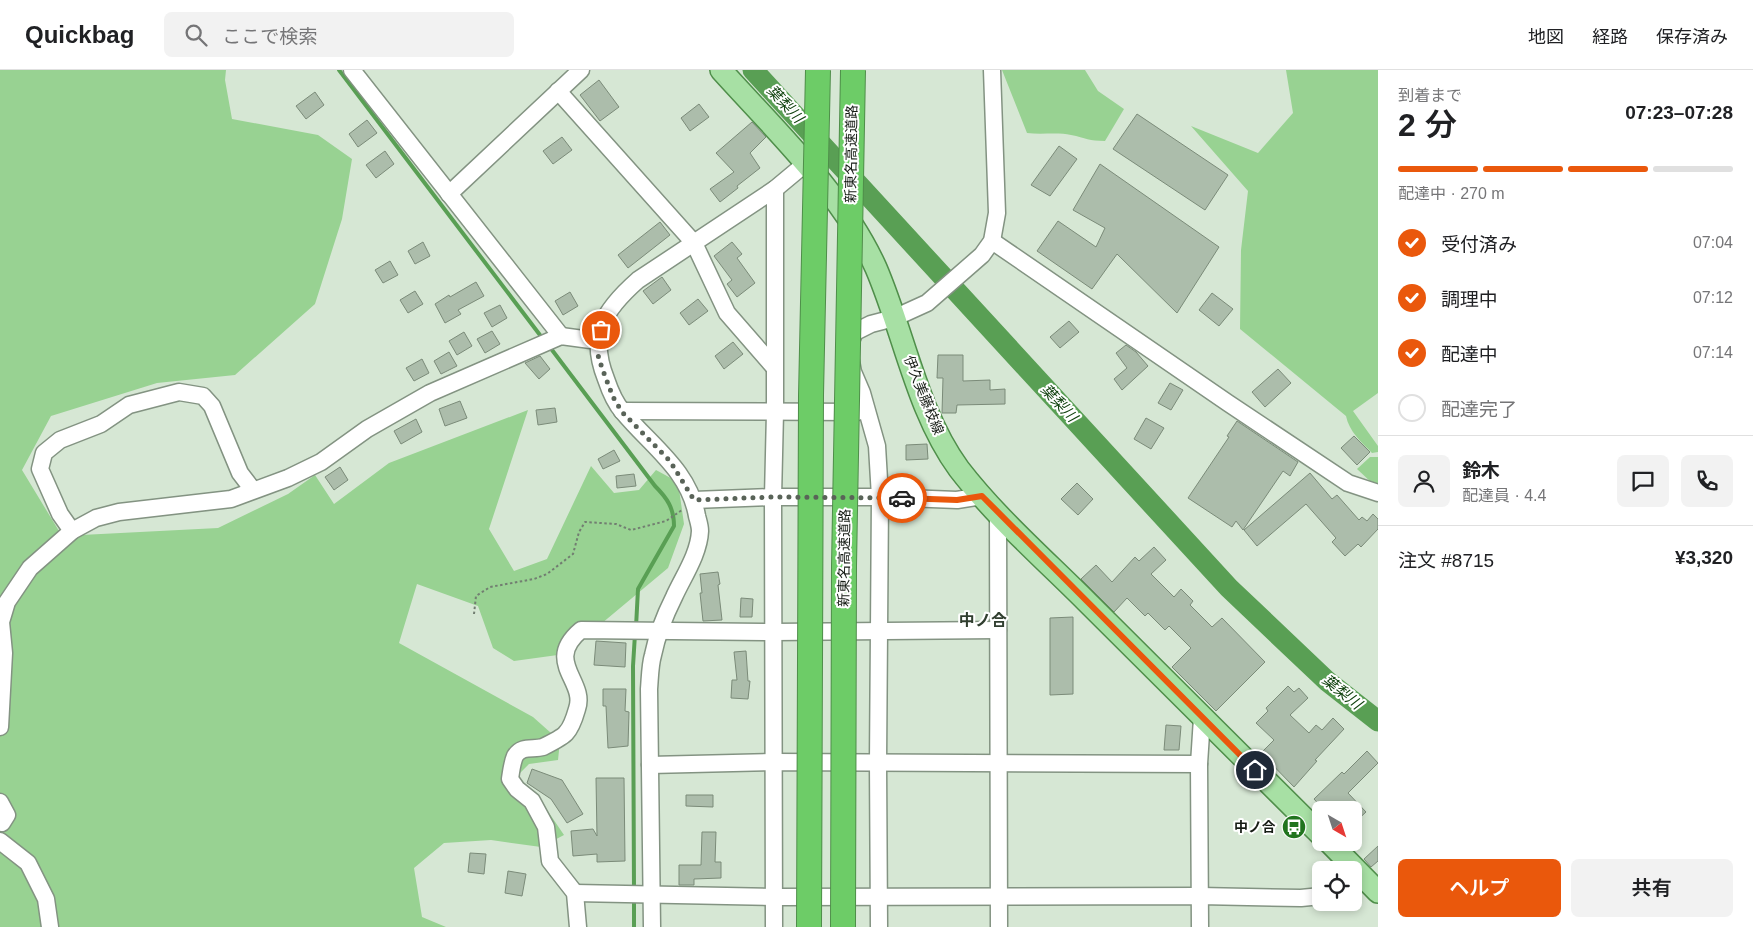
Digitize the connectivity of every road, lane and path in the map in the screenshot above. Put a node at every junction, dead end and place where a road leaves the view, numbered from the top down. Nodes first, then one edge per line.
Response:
1 (352, 70) edge
2 (581, 70) edge
3 (721, 70) edge
4 (818, 70) edge
5 (853, 70) edge
6 (992, 70) edge
7 (558, 91) junction
8 (806, 164) junction
9 (775, 189) junction
10 (449, 194) junction
11 (992, 241) junction
12 (694, 243) junction
13 (894, 318) junction
14 (561, 336) junction
15 (598, 341) junction
16 (774, 367) junction
17 (622, 412) junction
18 (775, 412) junction
19 (868, 412) junction
20 (1378, 478) edge
21 (1358, 485) junction
22 (253, 490) junction
23 (1378, 493) edge
24 (982, 496) junction
25 (773, 497) junction
26 (880, 498) junction
27 (694, 500) junction
28 (998, 513) junction
29 (72, 531) junction
30 (474, 614) dead end
31 (998, 630) junction
32 (660, 631) junction
33 (879, 631) junction
34 (774, 632) junction
35 (1202, 718) junction
36 (0, 727) edge
37 (775, 762) junction
38 (878, 762) junction
39 (999, 762) junction
40 (1199, 764) junction
41 (650, 766) junction
42 (0, 802) edge
43 (0, 822) edge
44 (1312, 826) edge
45 (0, 841) edge
46 (1337, 851) edge
47 (1346, 861) edge
48 (1362, 877) edge
49 (1378, 892) edge
50 (575, 893) junction
51 (652, 895) junction
52 (998, 896) junction
53 (1200, 896) junction
54 (774, 897) junction
55 (879, 897) junction
56 (1312, 897) edge
57 (50, 927) edge
58 (578, 927) edge
59 (652, 927) edge
60 (774, 927) edge
61 (809, 927) edge
62 (843, 927) edge
63 (879, 927) edge
64 (998, 927) edge
65 (1200, 927) edge

1 - 10 street
2 - 7 street
3 - 8 main road, 伊久美藤枝線
4 - 61 highway, bridge
5 - 62 highway, 新東名高速道路, bridge
6 - 11 street
7 - 10 street
7 - 12 street
8 - 9 street
8 - 13 main road, 伊久美藤枝線
9 - 12 street
9 - 16 street
10 - 14 street
11 - 13 street
11 - 21 street
12 - 15 street
12 - 16 street
13 - 19 street
13 - 24 main road, 伊久美藤枝線
14 - 15 street
14 - 22 street
15 - 17 street
16 - 18 street
17 - 18 street
17 - 27 street
18 - 19 street
18 - 25 street
19 - 26 street
20 - 21 street
21 - 23 street
22 - 29 street
22 - 29 street
24 - 26 street
24 - 28 main road, 伊久美藤枝線
25 - 26 street
25 - 27 street
25 - 34 street
26 - 33 street
27 - 30 path
27 - 32 street
28 - 31 street
28 - 35 main road, 伊久美藤枝線
29 - 36 street
31 - 33 street
31 - 39 street
32 - 34 street
32 - 41 street
32 - 50 street
33 - 34 street
33 - 38 street
34 - 37 street
35 - 40 street
35 - 44 main road, 伊久美藤枝線
37 - 38 street
37 - 41 street
37 - 54 street
38 - 39 street
38 - 55 street
39 - 40 street
39 - 52 street
40 - 53 street
41 - 51 street
42 - 43 street
45 - 57 street
46 - 47 main road
48 - 49 main road
50 - 51 street
50 - 58 street
51 - 54 street
51 - 59 street
52 - 53 street
52 - 55 street
52 - 64 street
53 - 56 street
53 - 65 street
54 - 55 street
54 - 60 street
55 - 63 street

